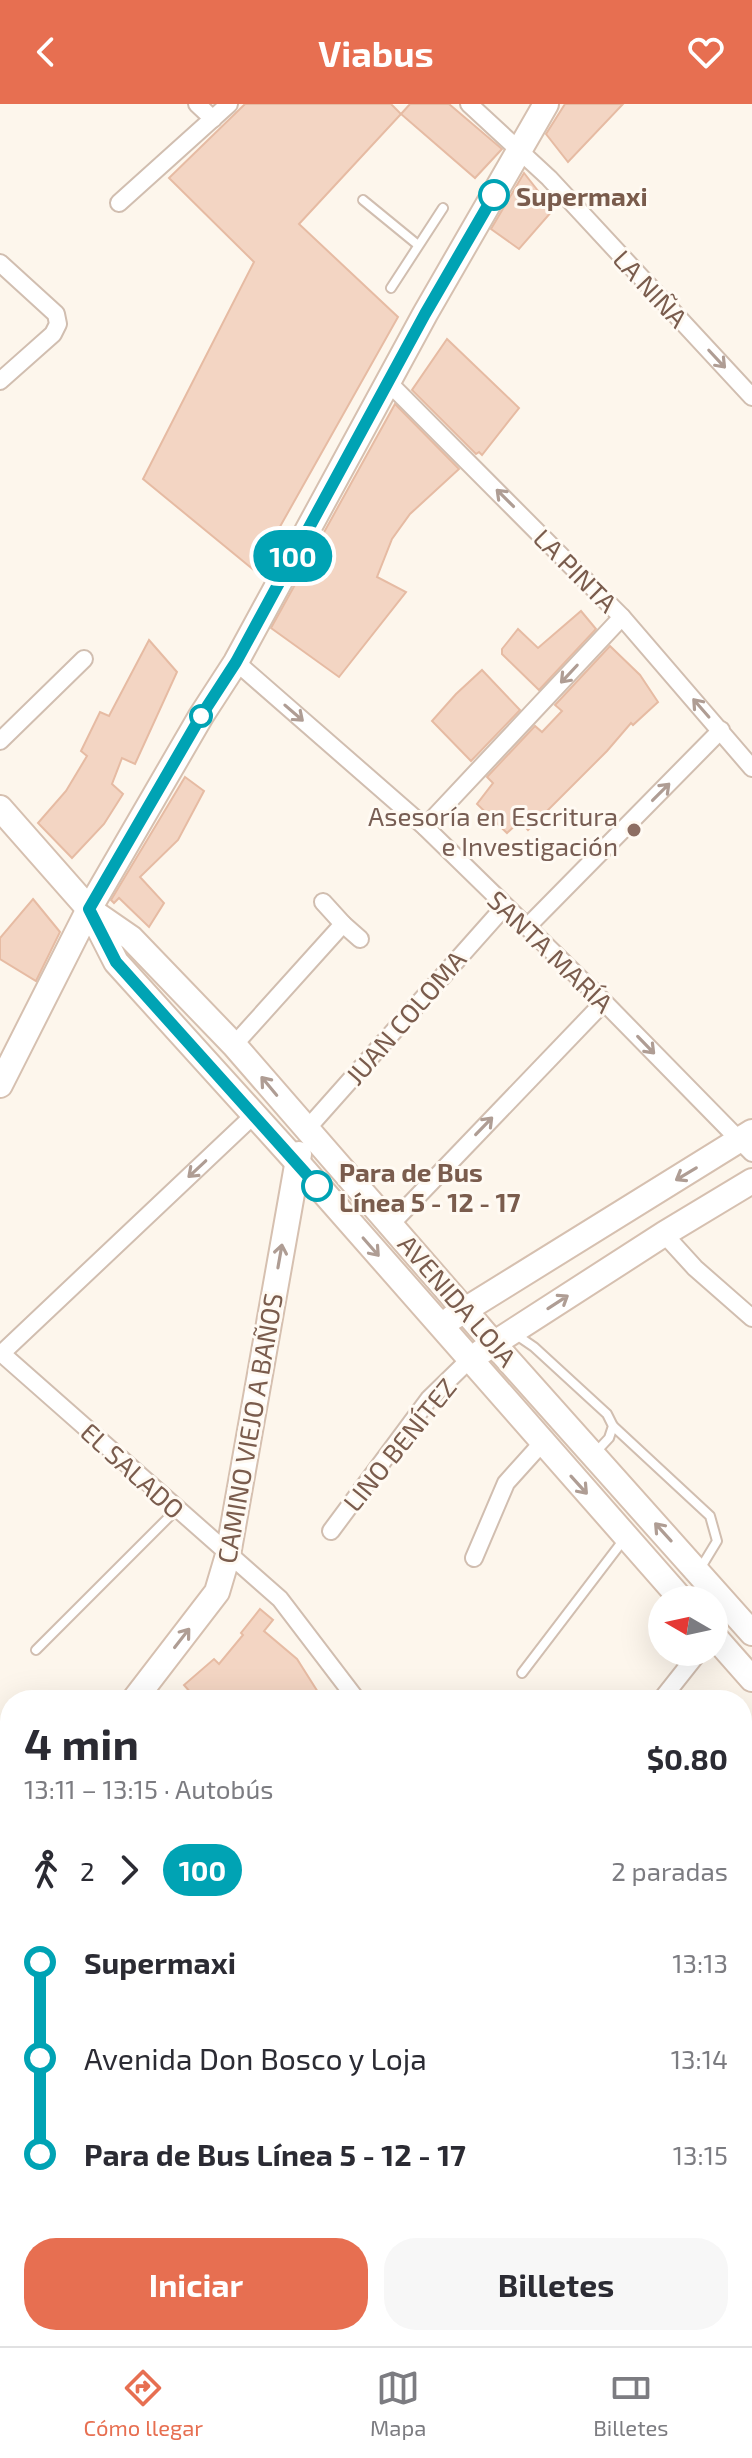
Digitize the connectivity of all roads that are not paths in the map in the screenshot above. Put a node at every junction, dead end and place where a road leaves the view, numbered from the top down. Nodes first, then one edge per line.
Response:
1 (197, 104) edge
2 (229, 104) edge
3 (469, 104) edge
4 (546, 104) edge
5 (213, 119) junction
6 (521, 150) junction
7 (363, 200) dead end
8 (119, 203) dead end
9 (443, 208) dead end
10 (418, 245) junction
11 (0, 263) edge
12 (391, 288) dead end
13 (0, 381) edge
14 (388, 382) junction
15 (752, 397) edge
16 (622, 617) junction
17 (84, 659) dead end
18 (236, 662) junction
19 (721, 730) junction
20 (0, 741) edge
21 (752, 768) edge
22 (1, 810) edge
23 (425, 827) junction
24 (323, 902) dead end
25 (505, 906) junction
26 (89, 909) junction
27 (343, 924) junction
28 (527, 927) junction
29 (360, 939) dead end
30 (604, 1002) junction
31 (234, 1045) junction
32 (0, 1085) edge
33 (254, 1115) junction
34 (306, 1130) junction
35 (748, 1142) edge
36 (297, 1162) junction
37 (752, 1181) edge
38 (392, 1223) junction
39 (664, 1234) junction
40 (466, 1310) junction
41 (752, 1318) edge
42 (439, 1325) junction
43 (503, 1338) junction
44 (1, 1352) edge
45 (469, 1360) junction
46 (613, 1426) junction
47 (542, 1443) junction
48 (594, 1455) junction
49 (177, 1509) junction
50 (331, 1531) dead end
51 (626, 1537) junction
52 (228, 1555) junction
53 (474, 1558) dead end
54 (698, 1571) junction
55 (670, 1586) edge
56 (752, 1633) edge
57 (36, 1650) dead end
58 (728, 1652) edge
59 (688, 1666) edge
60 (522, 1673) dead end
61 (752, 1679) edge
62 (142, 1690) edge
63 (349, 1690) edge
64 (669, 1690) edge

1 - 5 street
2 - 5 street
3 - 6 street, LA NIÑA
4 - 6 main road
5 - 8 street
6 - 14 main road
6 -> 15 street, LA NIÑA
7 - 10 lane
9 - 10 lane
10 - 12 lane
11 - 13 street
16 -> 14 street, LA PINTA
14 - 18 main road
19 -> 16 street, LA PINTA
16 -> 23 street
17 - 20 street
18 -> 23 street, SANTA MARÍA
18 - 26 main road
19 - 21 street, LA PINTA
28 -> 19 street
22 - 26 main road, AVENIDA LOJA
23 - 25 street, SANTA MARÍA
24 - 27 street
25 - 28 street, SANTA MARÍA
25 - 34 street, JUAN COLOMA
26 - 31 main road, AVENIDA LOJA
26 - 32 main road
26 - 33 main road, AVENIDA LOJA
27 - 29 street
27 - 31 street
28 - 30 street, SANTA MARÍA
30 -> 35 street, SANTA MARÍA
38 -> 30 street
34 -> 31 main road, AVENIDA LOJA
33 - 36 main road, AVENIDA LOJA
33 -> 44 street
34 - 36 main road, CAMINO VIEJO A BAÑOS
34 - 38 main road, AVENIDA LOJA
35 -> 40 main road
36 -> 42 main road, AVENIDA LOJA
52 -> 36 main road, CAMINO VIEJO A BAÑOS
37 - 39 main road
38 - 40 main road, AVENIDA LOJA
39 - 41 street
43 -> 39 main road
40 - 42 main road
40 - 43 main road, AVENIDA LOJA
42 - 45 main road, AVENIDA LOJA
43 - 45 main road
43 - 46 lane
43 - 48 main road, AVENIDA LOJA
44 - 49 street, EL SALADO
45 - 47 main road, AVENIDA LOJA
45 - 50 street, LINO BENÍTEZ
46 - 48 lane
46 - 54 lane
47 -> 51 main road, AVENIDA LOJA
47 - 53 street
54 -> 48 main road, AVENIDA LOJA
49 - 52 street, EL SALADO
49 - 57 lane
51 - 55 main road, AVENIDA LOJA
51 - 60 lane
62 -> 52 main road, CAMINO VIEJO A BAÑOS
52 - 63 street, EL SALADO
54 - 56 main road, AVENIDA LOJA
58 - 61 main road
59 - 64 street

